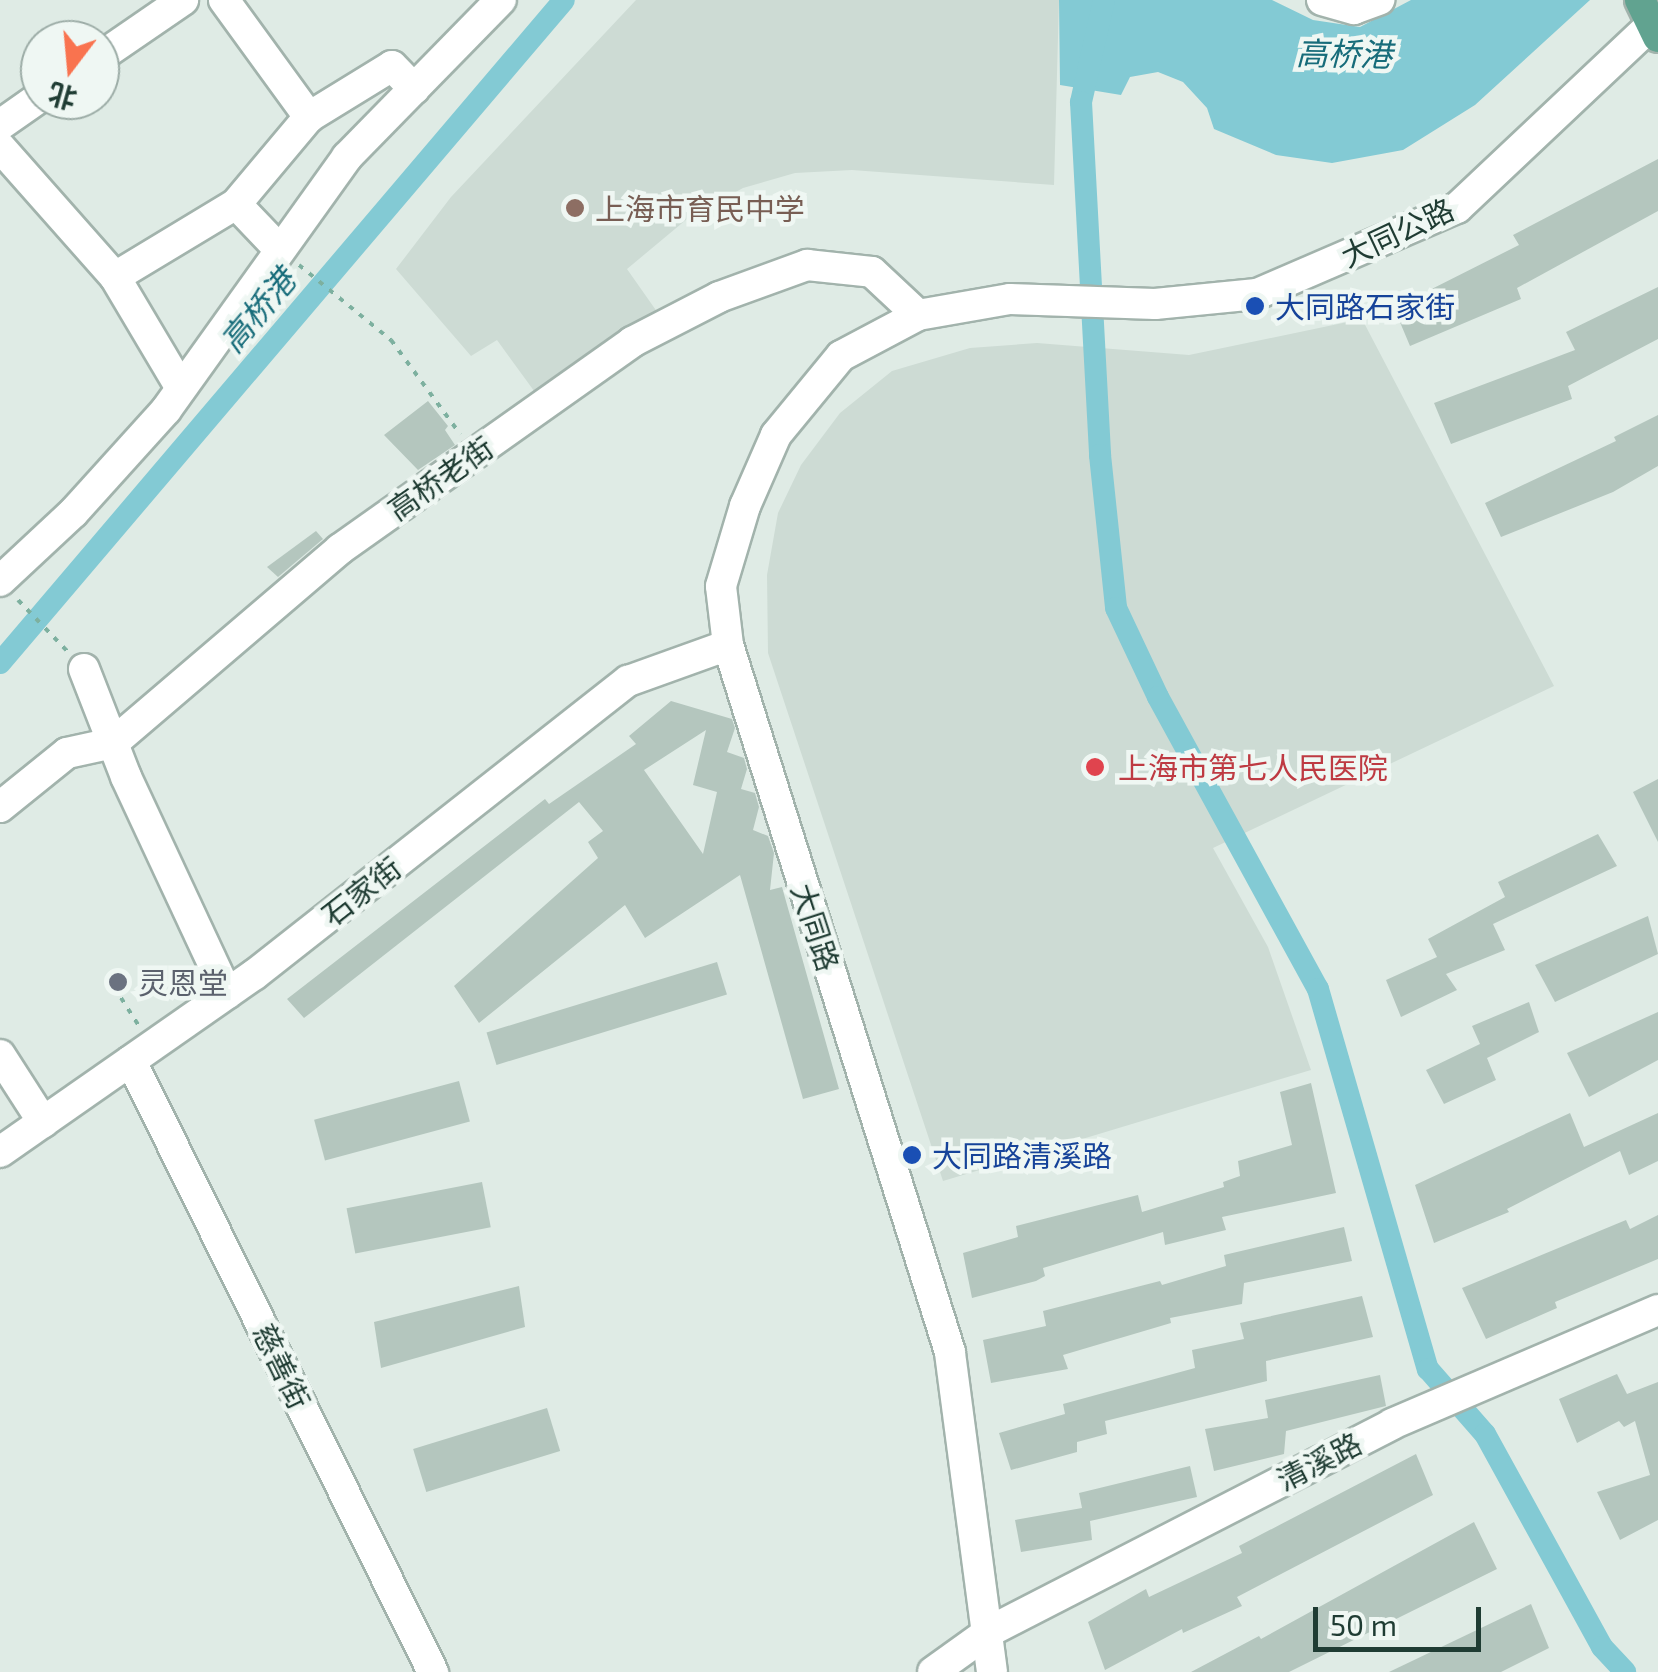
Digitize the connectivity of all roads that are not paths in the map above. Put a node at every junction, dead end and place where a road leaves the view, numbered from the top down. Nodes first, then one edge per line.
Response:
1 (184, 0) edge
2 (224, 0) edge
3 (501, 0) edge
4 (1322, 0) edge
5 (1379, 0) edge
6 (1652, 20) edge
7 (120, 43) edge
8 (414, 89) junction
9 (309, 117) junction
10 (0, 147) edge
11 (236, 204) junction
12 (280, 249) junction
13 (115, 277) junction
14 (1010, 300) joint
15 (918, 316) junction
16 (181, 388) junction
17 (0, 581) edge
18 (728, 645) junction
19 (84, 670) dead end
20 (113, 743) junction
21 (0, 807) edge
22 (227, 994) junction
23 (142, 1054) junction
24 (0, 1055) edge
25 (44, 1122) junction
26 (0, 1152) edge
27 (1658, 1310) edge
28 (990, 1631) junction
29 (433, 1672) edge
30 (933, 1672) edge
31 (992, 1672) edge

1 - 7 street
2 - 9 street
3 - 8 street
4 - 5 street
6 - 14 street, 大同公路
8 - 9 street
8 - 12 street
9 - 11 street
10 - 13 street
11 - 12 street
11 - 13 street
12 - 16 street
13 - 16 street
14 - 15 street, 大同路
15 - 18 street, 大同路
15 - 20 street, 高桥老街
16 - 17 street
18 - 22 street, 石家街
18 - 28 street, 大同路
19 - 20 street
20 - 21 street, 高桥老街
20 - 22 street
22 - 23 street, 石家街
23 - 25 street, 石家街
23 - 29 street, 慈善街
24 - 25 street
25 - 26 street, 石家街
27 - 28 street, 清溪路
28 - 30 street
28 - 31 street, 大同路

